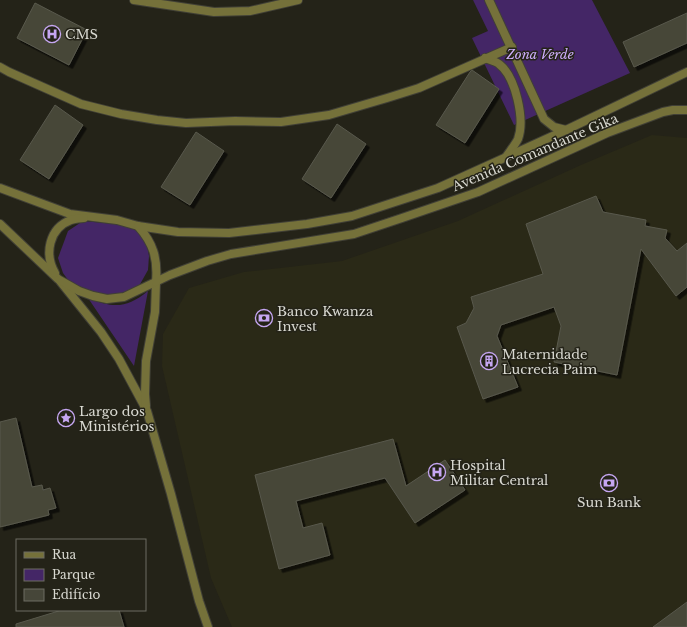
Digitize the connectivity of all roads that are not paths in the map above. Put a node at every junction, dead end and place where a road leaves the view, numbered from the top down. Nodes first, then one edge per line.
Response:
1 (134, 0) edge
2 (298, 0) edge
3 (489, 0) edge
4 (512, 47) junction
5 (485, 58) junction
6 (0, 67) edge
7 (687, 72) edge
8 (687, 110) edge
9 (566, 130) junction
10 (506, 157) junction
11 (0, 188) edge
12 (88, 217) junction
13 (0, 224) edge
14 (138, 226) junction
15 (58, 279) junction
16 (156, 282) junction
17 (147, 411) junction
18 (208, 627) edge

1 - 2 street
3 - 4 street
4 - 5 street
4 - 9 street
5 - 6 street
5 - 10 street
7 - 9 street, Avenida Comandante Gika
8 - 16 street, Avenida Comandante Gika
9 - 10 street, Avenida Comandante Gika
10 - 14 street, Avenida Comandante Gika
11 - 12 street, Avenida Comandante Gika
12 - 14 street, Avenida Comandante Gika
12 - 15 street
13 - 15 street, Avenida Comandante Gika
14 - 16 street
15 - 16 street, Avenida Comandante Gika
15 - 17 street
16 - 17 street
17 - 18 street

